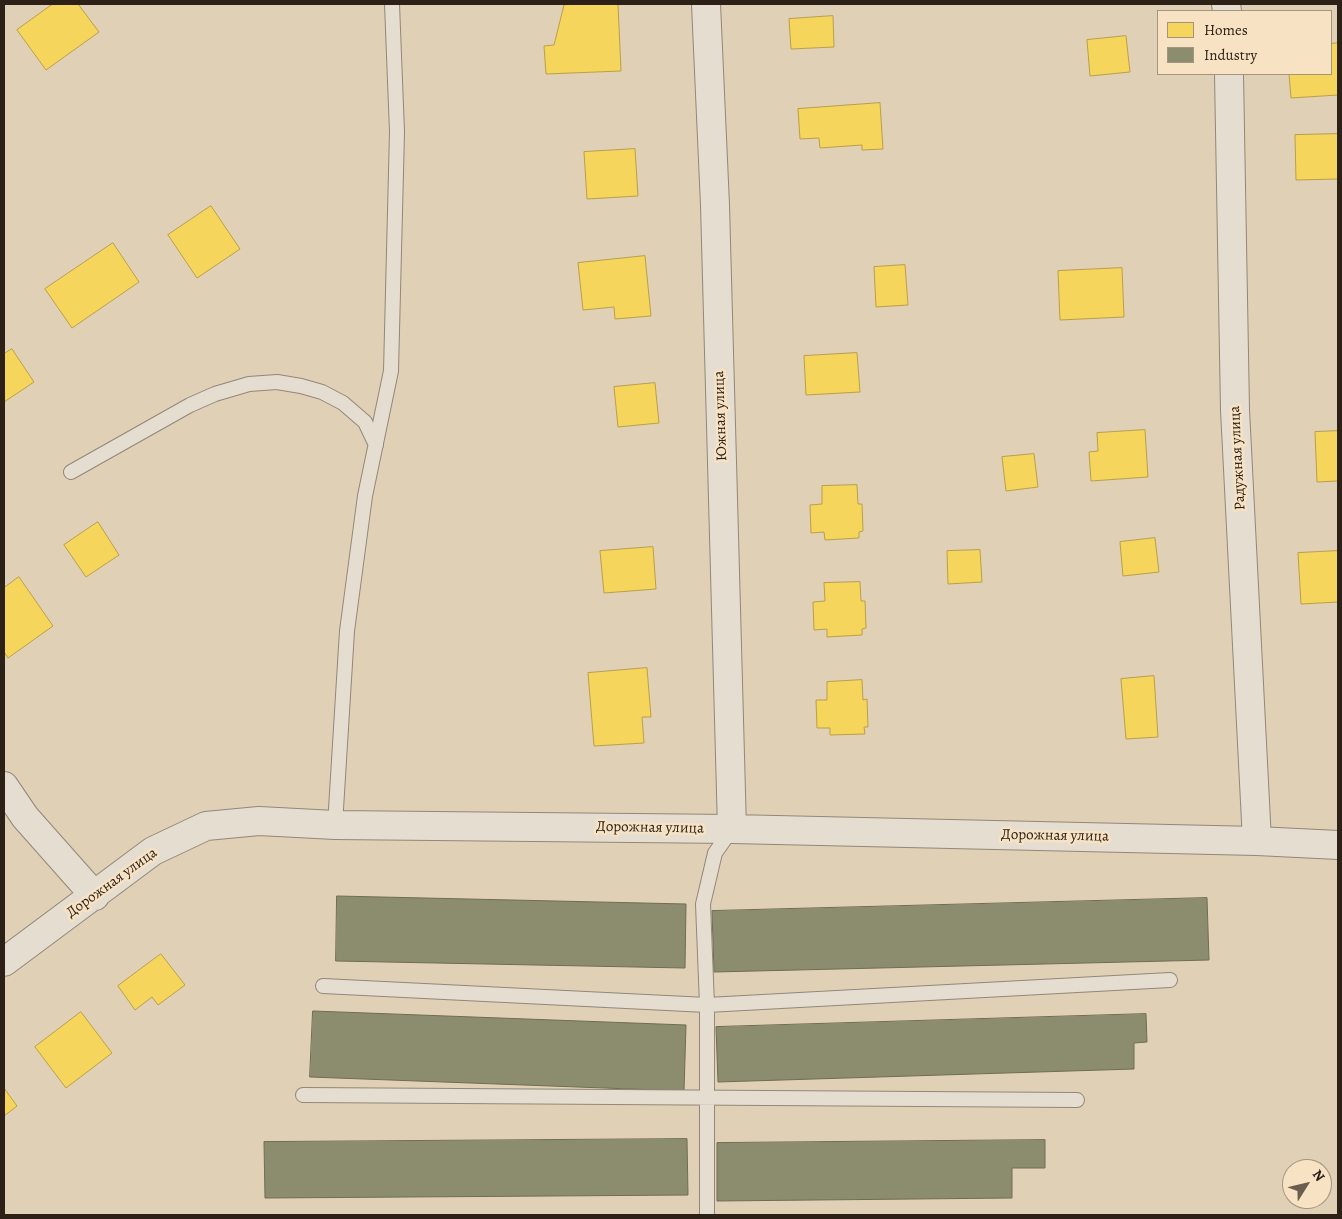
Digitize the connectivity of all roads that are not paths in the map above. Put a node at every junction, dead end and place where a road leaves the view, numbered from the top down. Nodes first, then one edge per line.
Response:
1 (392, 4) edge
2 (706, 4) edge
3 (1229, 75) edge
4 (376, 445) junction
5 (71, 472) dead end
6 (4, 786) edge
7 (335, 825) junction
8 (732, 829) junction
9 (1257, 841) junction
10 (1338, 845) edge
11 (95, 896) junction
12 (4, 962) edge
13 (1170, 980) dead end
14 (323, 986) dead end
15 (707, 1005) junction
16 (303, 1095) dead end
17 (708, 1098) junction
18 (1077, 1100) dead end
19 (707, 1215) edge

1 - 4 lane
2 - 8 street, Южная улица
3 - 9 street, Радужная улица
4 - 5 lane
4 - 7 lane
6 - 11 street
7 - 8 street, Дорожная улица
7 - 11 street, Дорожная улица
8 - 9 street, Дорожная улица
8 - 15 lane
9 - 10 street, Дорожная улица
11 - 12 street, Дорожная улица
13 - 15 lane
14 - 15 lane
15 - 17 lane
16 - 17 lane
17 - 18 lane
17 - 19 lane

